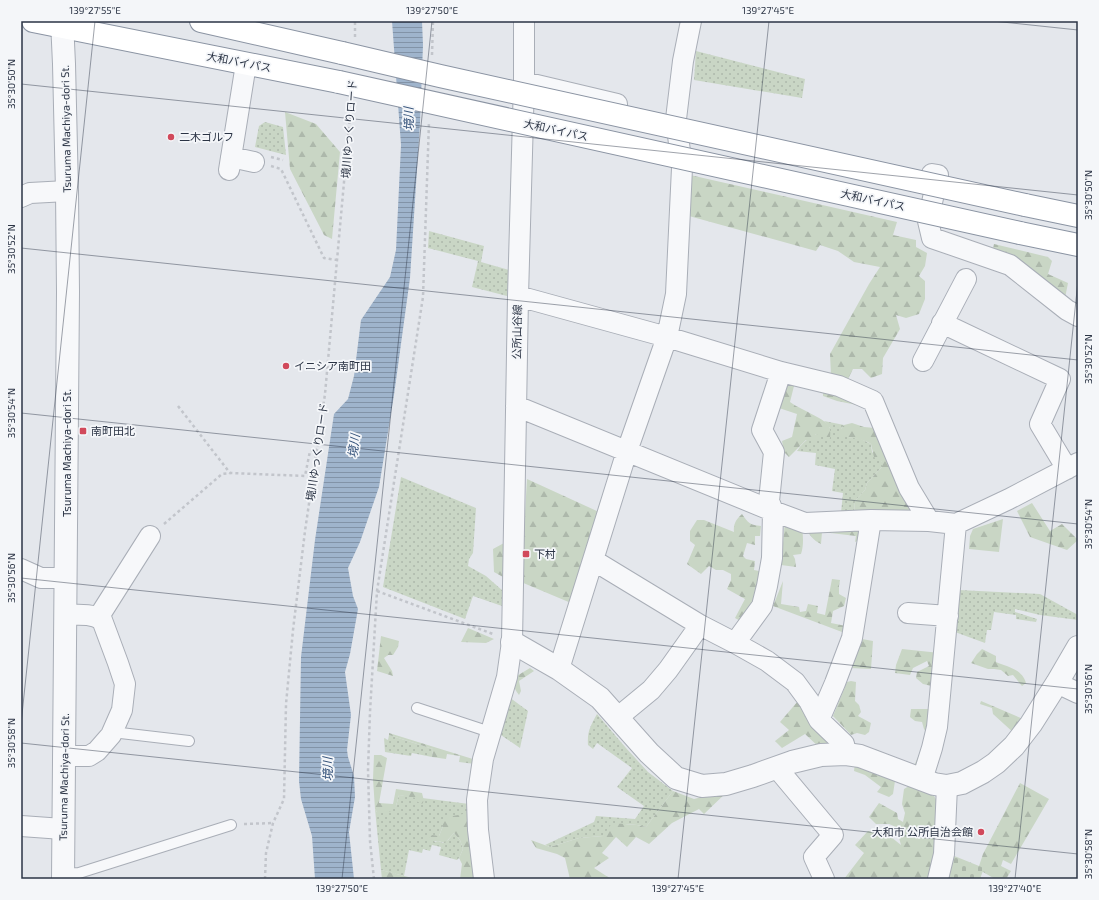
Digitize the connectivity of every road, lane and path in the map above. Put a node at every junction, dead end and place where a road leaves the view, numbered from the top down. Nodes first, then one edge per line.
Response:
1 (33, 21) edge
2 (201, 21) edge
3 (355, 21) edge
4 (433, 21) edge
5 (524, 21) edge
6 (691, 21) edge
7 (62, 24) edge
8 (349, 48) junction
9 (432, 61) dead end
10 (246, 64) junction
11 (524, 82) junction
12 (351, 104) dead end
13 (429, 116) dead end
14 (676, 119) junction
15 (522, 134) junction
16 (254, 162) dead end
17 (682, 168) junction
18 (281, 169) dead end
19 (67, 191) junction
20 (21, 196) edge
21 (1078, 216) edge
22 (928, 221) junction
23 (1075, 245) edge
24 (338, 260) junction
25 (966, 279) dead end
26 (518, 296) junction
27 (1078, 316) edge
28 (942, 323) junction
29 (667, 337) junction
30 (923, 361) dead end
31 (781, 372) junction
32 (178, 406) dead end
33 (516, 406) junction
34 (317, 449) junction
35 (627, 451) junction
36 (1072, 466) edge
37 (231, 473) junction
38 (773, 511) junction
39 (871, 520) junction
40 (929, 521) junction
41 (956, 524) junction
42 (150, 536) joint
43 (593, 560) junction
44 (21, 569) edge
45 (66, 578) junction
46 (377, 591) junction
47 (908, 613) dead end
48 (65, 615) junction
49 (948, 616) junction
50 (98, 618) junction
51 (700, 625) junction
52 (512, 642) junction
53 (735, 643) junction
54 (1078, 647) edge
55 (559, 669) junction
56 (1057, 683) junction
57 (1078, 693) edge
58 (417, 708) dead end
59 (617, 718) junction
60 (818, 720) junction
61 (112, 732) junction
62 (490, 732) junction
63 (189, 741) dead end
64 (846, 754) junction
65 (64, 756) junction
66 (777, 768) junction
67 (922, 780) junction
68 (947, 786) junction
69 (273, 823) junction
70 (231, 825) joint
71 (21, 826) edge
72 (63, 828) junction
73 (63, 876) edge
74 (265, 879) edge
75 (374, 879) edge
76 (484, 879) edge
77 (824, 879) edge
78 (938, 879) edge

1 - 7 highway, 大和バイパス
2 - 8 highway
3 - 8 path
4 - 9 path
5 - 11 street, 公所山谷線
6 - 14 street
7 - 10 highway, 大和バイパス
7 - 19 street, Tsuruma Machiya-dori St.
8 - 21 highway, bridge
10 - 16 street
10 - 23 highway, 大和バイパス, bridge
11 - 14 street
11 - 15 street, 公所山谷線
12 - 24 path, 境川ゆっくりロード
13 - 46 path
14 - 17 street
14 - 22 street
15 - 17 street
15 - 26 street, 公所山谷線
17 - 22 street
17 - 29 street
18 - 24 path
19 - 20 street
19 - 45 street, Tsuruma Machiya-dori St.
22 - 27 street
24 - 34 path, 境川ゆっくりロード
25 - 28 street
26 - 29 street
26 - 33 street, 公所山谷線
28 - 30 street
28 - 36 street
29 - 31 street
29 - 35 street
31 - 38 street
31 - 40 street
32 - 37 path
33 - 35 street
33 - 52 street, 公所山谷線
34 - 37 path
34 - 69 path, 境川ゆっくりロード
35 - 38 street
35 - 43 street
36 - 41 street
37 - 42 path
38 - 39 street
38 - 53 street
39 - 40 street
39 - 60 street
40 - 41 street
41 - 49 street
42 - 50 street
43 - 51 street
43 - 55 street
44 - 45 street
45 - 48 street, Tsuruma Machiya-dori St.
46 - 52 path
46 - 75 path
47 - 49 street
48 - 50 street
48 - 65 street, Tsuruma Machiya-dori St.
49 - 67 street
50 - 61 street
51 - 53 street
51 - 59 street
52 - 55 street
52 - 62 street, 公所山谷線
53 - 60 street
54 - 56 street
55 - 59 street
56 - 57 street
56 - 68 street
58 - 62 lane
59 - 66 street
60 - 64 street
61 - 63 lane
61 - 65 street
62 - 76 street, 公所山谷線
64 - 66 street
64 - 67 street
65 - 72 street, Tsuruma Machiya-dori St.
66 - 77 street
67 - 68 street
68 - 78 street
69 - 70 path
69 - 74 path, 境川ゆっくりロード
70 - 73 lane
71 - 72 street
72 - 73 street, Tsuruma Machiya-dori St.

